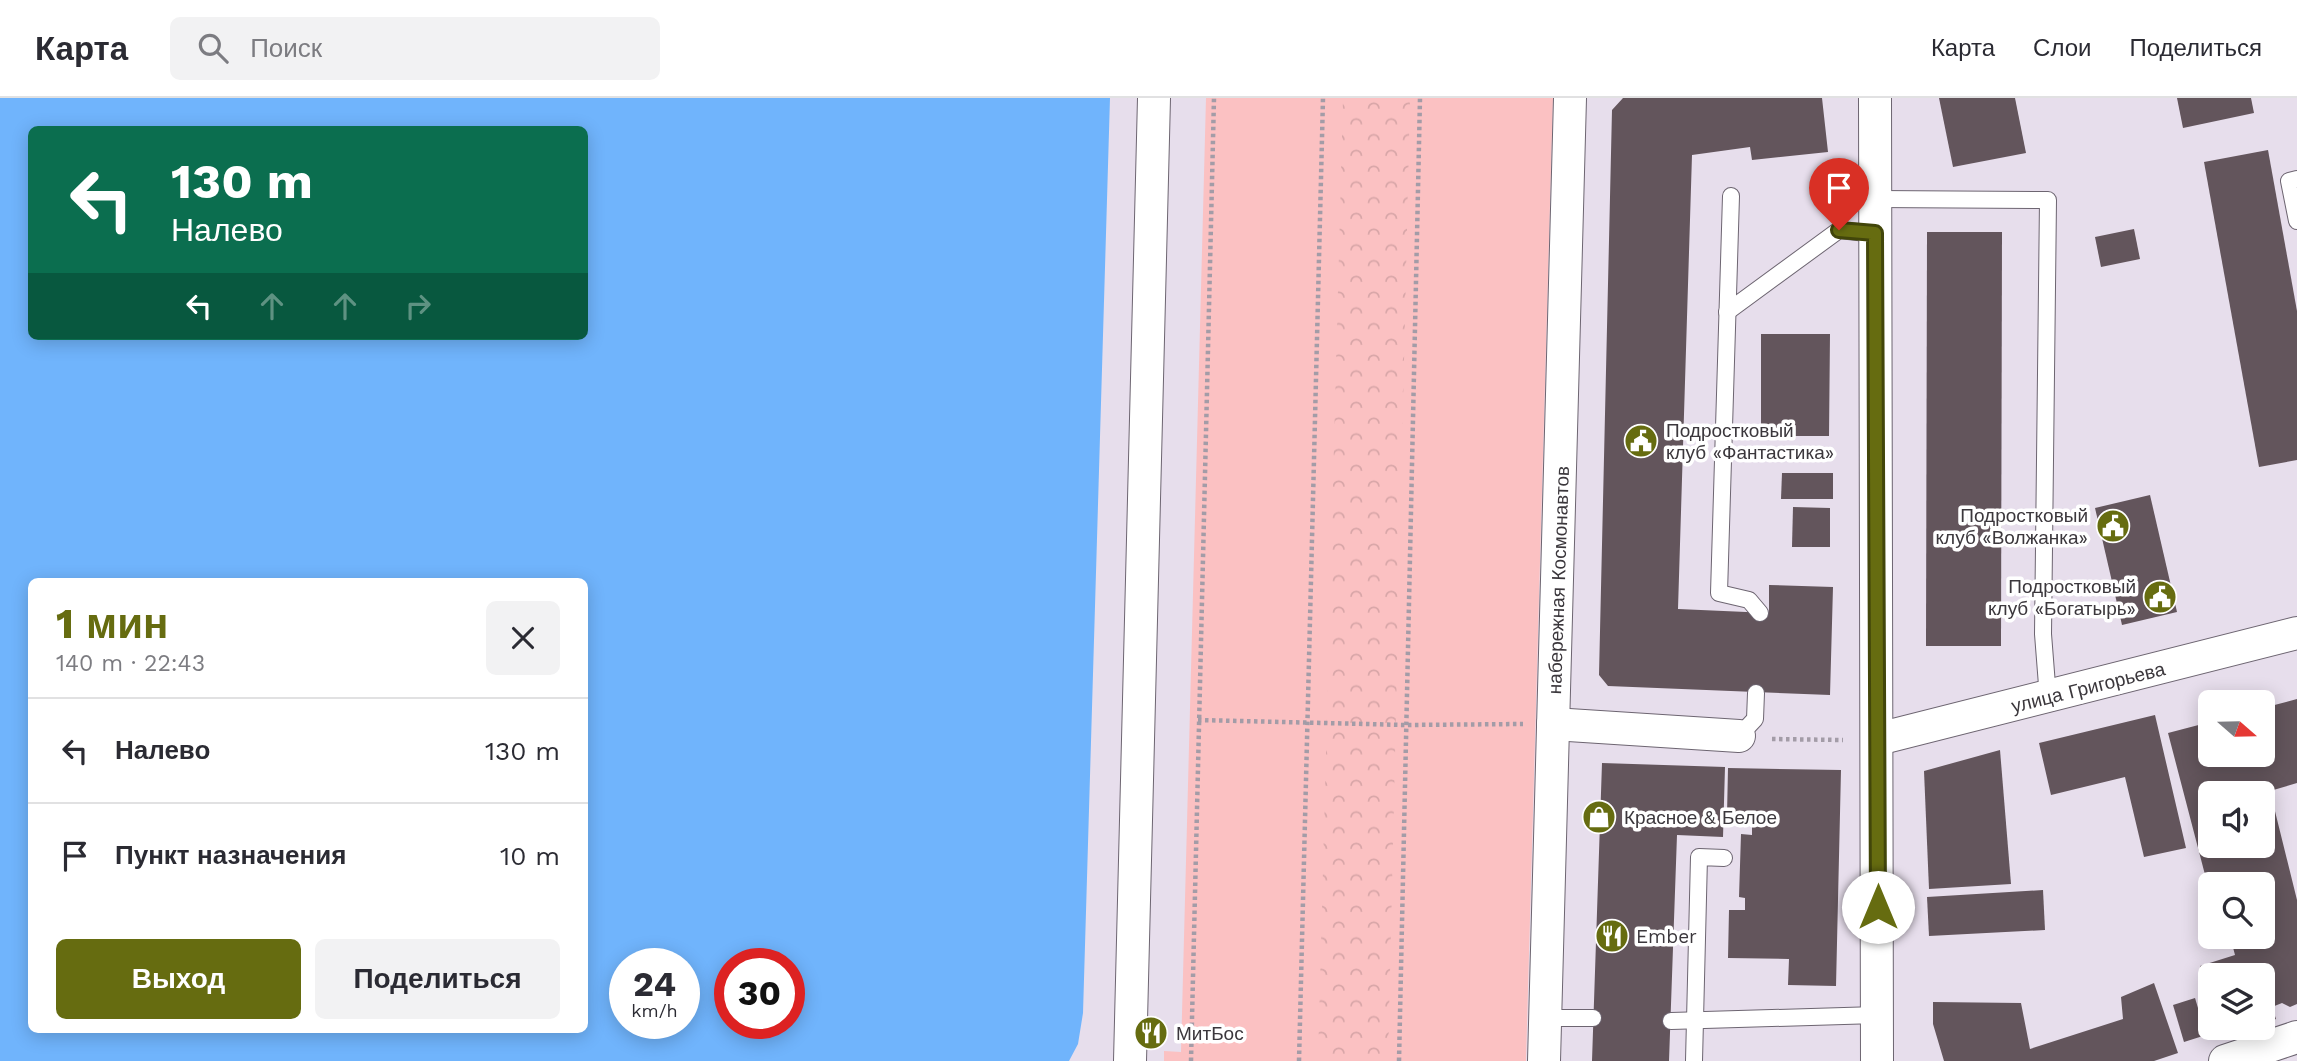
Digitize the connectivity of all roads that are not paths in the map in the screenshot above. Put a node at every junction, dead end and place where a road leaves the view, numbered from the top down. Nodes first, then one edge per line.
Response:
1 (1154, 98) edge
2 (1570, 98) edge
3 (1875, 98) edge
4 (2297, 179) edge
5 (1731, 196) dead end
6 (1876, 199) junction
7 (2297, 221) edge
8 (1875, 233) junction
9 (1727, 312) junction
10 (1760, 613) dead end
11 (2297, 633) edge
12 (1756, 693) dead end
13 (2048, 698) junction
14 (1553, 724) junction
15 (1740, 736) joint
16 (1878, 739) junction
17 (1724, 858) dead end
18 (1877, 1016) junction
19 (1546, 1018) junction
20 (1593, 1018) dead end
21 (1671, 1021) dead end
22 (1695, 1022) junction
23 (2297, 1037) edge
24 (1130, 1061) edge
25 (1544, 1061) edge
26 (1694, 1061) edge
27 (1877, 1061) edge
28 (2225, 1061) edge

1 - 24 street
2 - 14 street, набережная Космонавтов
3 - 6 street
4 - 7 lane
5 - 9 lane
6 - 8 street
6 - 13 lane
8 - 9 lane
8 - 16 street
9 - 10 lane
11 - 13 street, улица Григорьева
12 - 15 lane
13 - 16 street, улица Григорьева
14 - 15 street
14 - 19 street, набережная Космонавтов
16 - 18 street
17 - 22 lane
18 - 22 lane
18 - 27 street
19 - 20 lane
19 - 25 street, набережная Космонавтов
21 - 22 lane
22 - 26 lane
23 - 28 street

